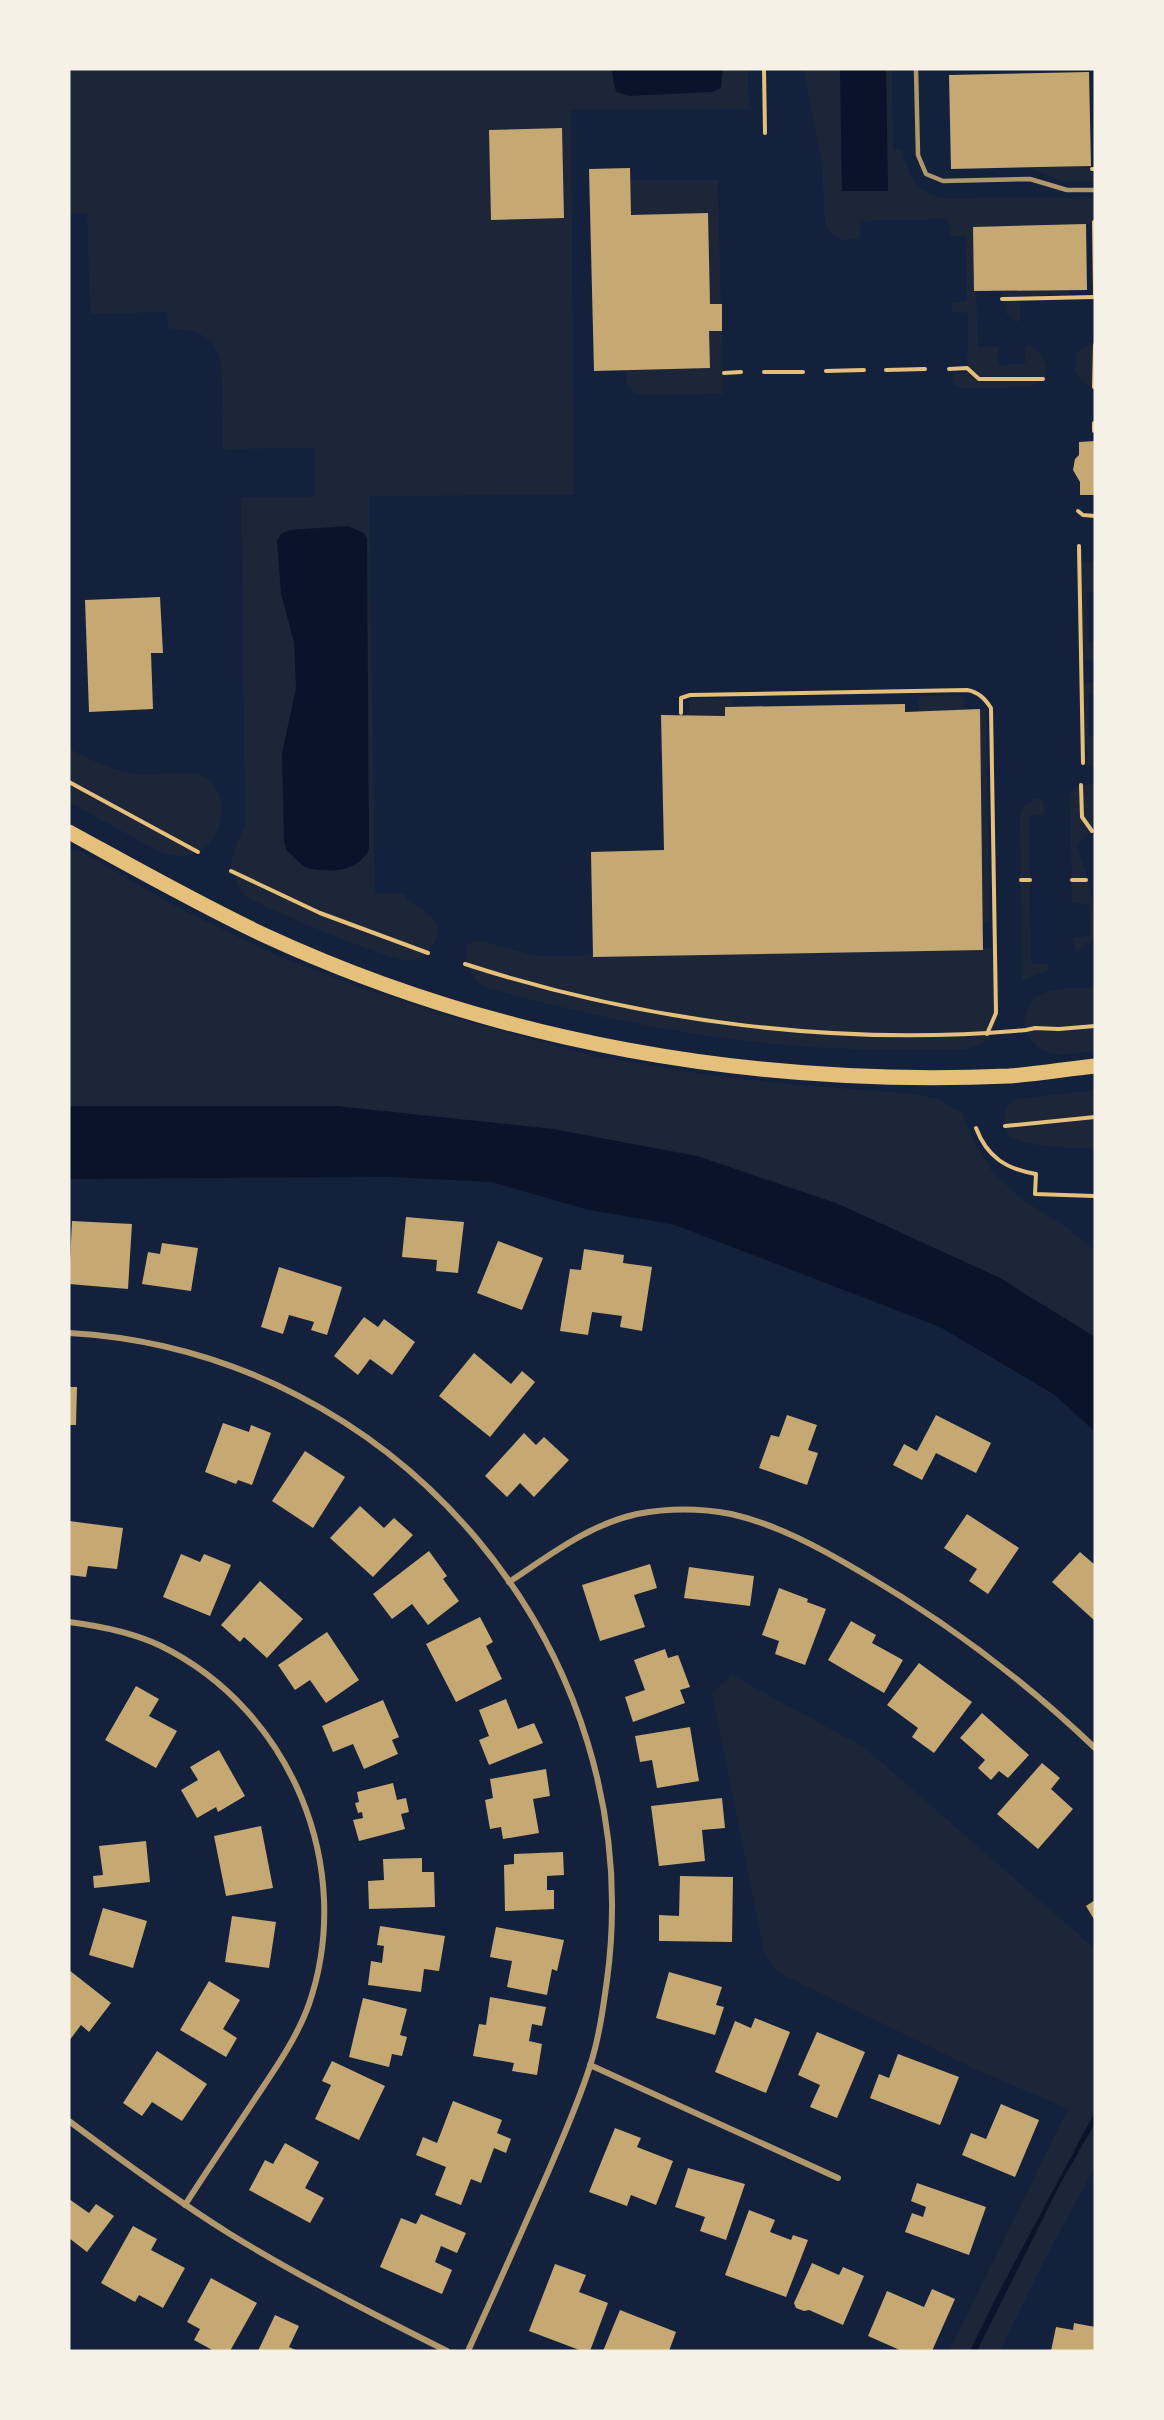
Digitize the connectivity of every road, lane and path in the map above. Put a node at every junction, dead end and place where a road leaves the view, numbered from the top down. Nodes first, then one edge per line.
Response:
1 (764, 69) edge
2 (916, 69) edge
3 (765, 133) dead end
4 (1095, 190) edge
5 (1094, 222) dead end
6 (1095, 296) edge
7 (1002, 299) dead end
8 (1095, 345) edge
9 (925, 369) dead end
10 (949, 369) dead end
11 (864, 370) dead end
12 (886, 370) dead end
13 (825, 371) dead end
14 (741, 372) dead end
15 (764, 372) dead end
16 (803, 372) dead end
17 (724, 373) dead end
18 (1043, 379) dead end
19 (1094, 387) edge
20 (1094, 423) edge
21 (1094, 431) edge
22 (1078, 511) dead end
23 (1095, 516) edge
24 (1079, 546) dead end
25 (681, 713) dead end
26 (1083, 763) dead end
27 (69, 782) edge
28 (1081, 785) dead end
29 (1092, 831) dead end
30 (69, 832) edge
31 (198, 852) dead end
32 (231, 871) dead end
33 (1021, 880) dead end
34 (1030, 880) dead end
35 (1072, 880) dead end
36 (1086, 880) dead end
37 (428, 953) dead end
38 (465, 964) dead end
39 (1095, 1026) edge
40 (989, 1034) junction
41 (1095, 1066) edge
42 (1095, 1117) edge
43 (1005, 1126) dead end
44 (976, 1128) dead end
45 (1094, 1196) edge
46 (69, 1333) edge
47 (509, 1582) junction
48 (69, 1622) edge
49 (1095, 1748) edge
50 (590, 2065) junction
51 (69, 2121) edge
52 (838, 2178) dead end
53 (184, 2205) junction
54 (447, 2351) edge
55 (468, 2351) edge

1 - 3 path
2 - 4 lane
5 - 6 path
6 - 7 path
8 - 19 path
9 - 12 path
10 - 18 path
11 - 13 path
14 - 17 path
15 - 16 path
20 - 21 path
22 - 23 path
24 - 26 path
25 - 40 path
27 - 31 path
28 - 29 path
30 - 41 main road
32 - 37 path
33 - 34 path
35 - 36 path
38 - 40 path
39 - 40 path
42 - 43 path
44 - 45 path
46 - 47 street
47 - 49 street
47 - 50 street
48 - 53 street
50 - 52 street
50 - 55 street
51 - 53 street
53 - 54 street

